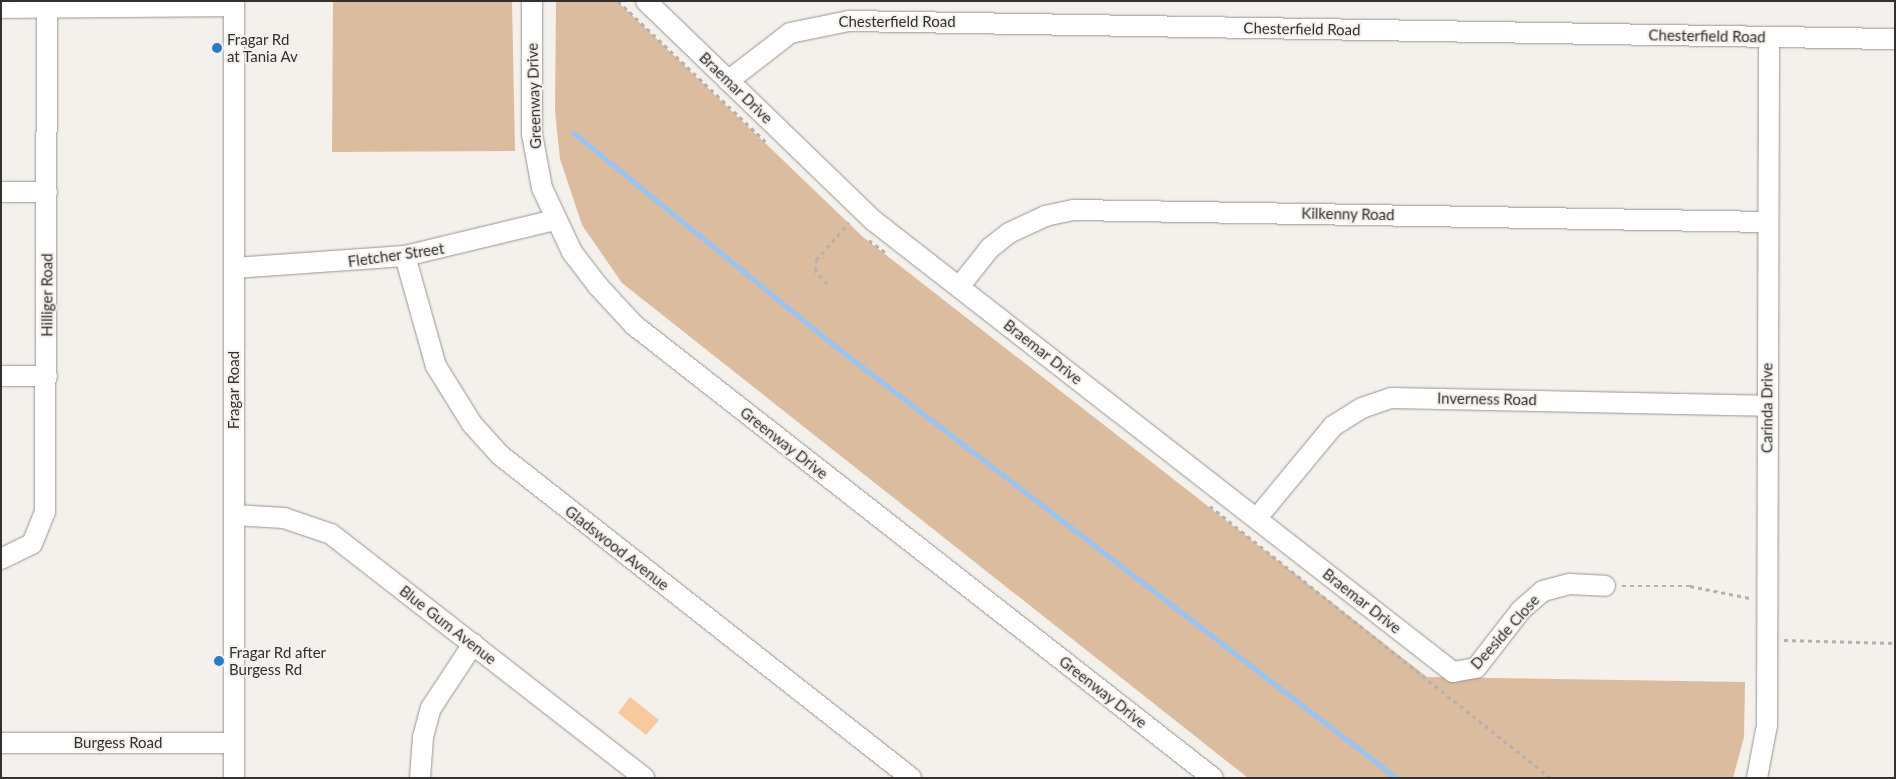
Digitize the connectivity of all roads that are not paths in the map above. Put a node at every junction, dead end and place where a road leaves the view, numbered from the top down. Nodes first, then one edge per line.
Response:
1 (532, 1) edge
2 (646, 1) edge
3 (234, 3) edge
4 (1, 8) edge
5 (47, 8) junction
6 (1769, 37) junction
7 (1895, 39) edge
8 (728, 81) junction
9 (1, 192) edge
10 (47, 192) junction
11 (555, 220) junction
12 (1766, 222) junction
13 (405, 256) junction
14 (234, 268) junction
15 (959, 287) junction
16 (1, 376) edge
17 (47, 376) junction
18 (1766, 406) junction
19 (234, 514) junction
20 (1257, 518) junction
21 (1, 559) edge
22 (1606, 586) road end
23 (473, 644) junction
24 (1464, 674) joint
25 (1, 743) edge
26 (234, 743) junction
27 (234, 778) edge
28 (420, 778) edge
29 (644, 778) edge
30 (911, 778) edge
31 (1213, 778) edge
32 (1757, 778) edge

1 - 11 street, Greenway Drive
2 - 8 street, Braemar Drive
3 - 5 street
3 - 14 street, Fragar Road
4 - 5 street
5 - 10 street, Hilliger Road
6 - 7 street, Chesterfield Road
6 - 8 street, Chesterfield Road
6 - 12 street, Carinda Drive
8 - 15 street, Braemar Drive
9 - 10 street
10 - 17 street, Hilliger Road
11 - 13 street, Fletcher Street
11 - 31 street, Greenway Drive
12 - 15 street, Kilkenny Road
12 - 18 street, Carinda Drive
13 - 14 street, Fletcher Street
13 - 30 street, Gladswood Avenue
14 - 19 street, Fragar Road
15 - 20 street, Braemar Drive
16 - 17 street
17 - 21 street, Hilliger Road
18 - 20 street, Inverness Road
18 - 32 street, Carinda Drive
19 - 23 street, Blue Gum Avenue
19 - 26 street, Fragar Road
20 - 24 street, Braemar Drive
22 - 24 street, Deeside Close
23 - 28 street
23 - 29 street, Blue Gum Avenue
25 - 26 street, Burgess Road
26 - 27 street, Fragar Road

